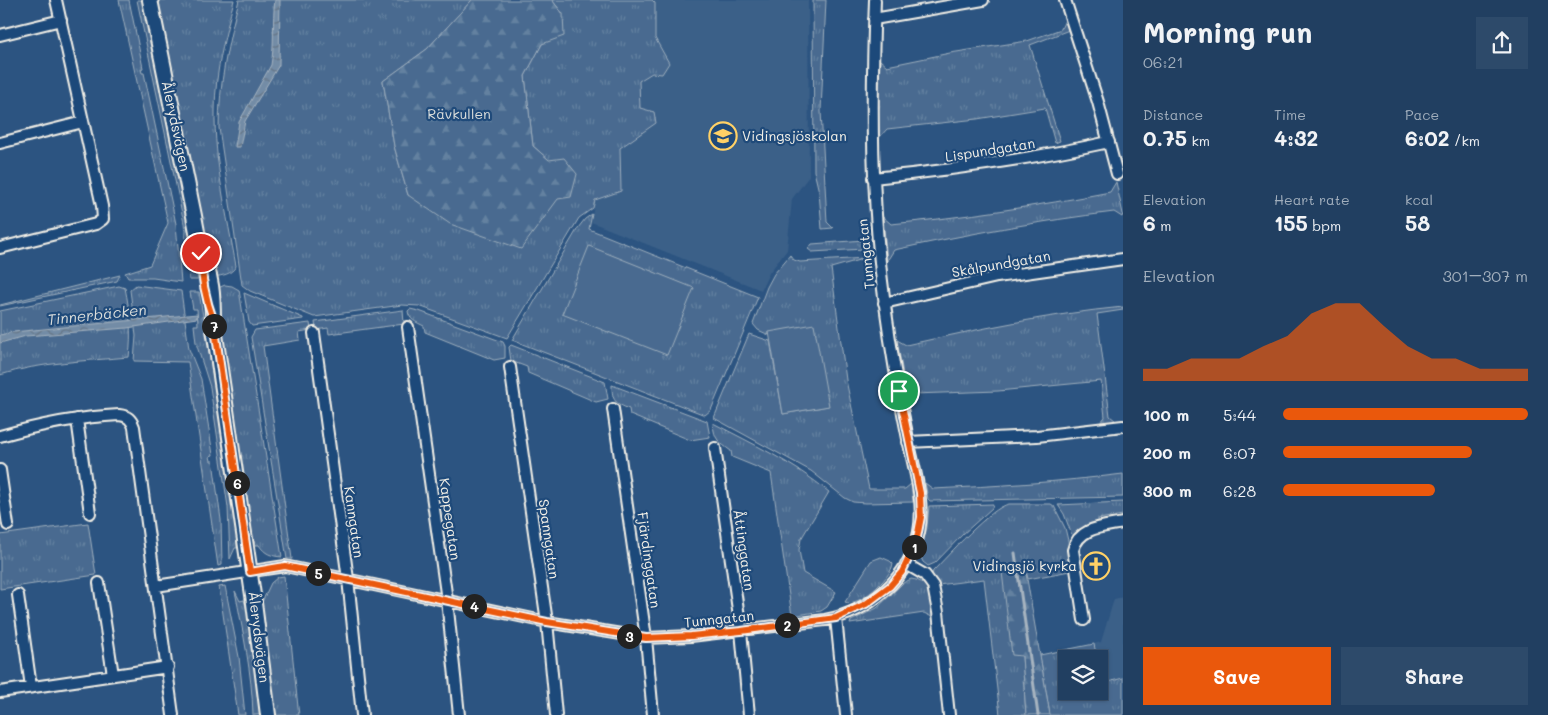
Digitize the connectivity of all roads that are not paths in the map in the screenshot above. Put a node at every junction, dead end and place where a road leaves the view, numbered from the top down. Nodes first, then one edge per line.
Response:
1 (56, 0) edge
2 (150, 0) edge
3 (875, 0) edge
4 (983, 0) edge
5 (1065, 0) edge
6 (874, 19) junction
7 (61, 20) junction
8 (0, 35) edge
9 (84, 122) junction
10 (1109, 142) junction
11 (0, 143) edge
12 (1117, 174) dead end
13 (873, 178) junction
14 (0, 248) edge
15 (1123, 259) edge
16 (884, 303) junction
17 (408, 327) dead end
18 (314, 333) dead end
19 (510, 368) dead end
20 (613, 409) dead end
21 (77, 419) junction
22 (1123, 426) edge
23 (0, 436) edge
24 (908, 442) junction
25 (715, 448) dead end
26 (0, 470) edge
27 (90, 513) dead end
28 (1123, 523) edge
29 (8, 525) dead end
30 (906, 564) junction
31 (250, 572) junction
32 (348, 579) junction
33 (99, 583) dead end
34 (156, 586) junction
35 (18, 595) dead end
36 (448, 600) junction
37 (836, 618) junction
38 (1084, 620) dead end
39 (547, 622) junction
40 (741, 631) junction
41 (646, 638) junction
42 (168, 667) junction
43 (113, 675) junction
44 (31, 687) junction
45 (0, 692) edge
46 (174, 715) edge
47 (268, 715) edge
48 (362, 715) edge
49 (459, 715) edge
50 (556, 715) edge
51 (653, 715) edge
52 (749, 715) edge
53 (846, 715) edge
54 (949, 715) edge

1 - 7 street
2 - 31 main road, Ålerydsvägen
3 - 6 street, Tunngatan
4 - 6 street
5 - 10 street
6 - 13 street, Tunngatan
7 - 8 street
7 - 9 street
9 - 11 street
9 - 14 street
10 - 12 street
10 - 13 street, Lispundgatan
13 - 16 street, Tunngatan
15 - 16 street, Skålpundgatan
16 - 24 street, Tunngatan
17 - 36 street, Kappegatan
18 - 32 street, Kanngatan
19 - 39 street, Spanngatan
20 - 41 street, Fjärdinggatan
21 - 23 street
21 - 27 street
21 - 34 street
22 - 24 street
24 - 30 street, Tunngatan
25 - 40 street, Åttinggatan
26 - 29 street
28 - 38 street
30 - 37 street, Tunngatan
30 - 54 street
31 - 32 street, Tunngatan
31 - 34 street, Tunngatan
31 - 47 main road, Ålerydsvägen
32 - 36 street, Tunngatan
32 - 48 street, Kanngatan
33 - 43 street
34 - 42 street
35 - 44 street
36 - 39 street, Tunngatan
36 - 49 street, Kappegatan
37 - 40 street, Tunngatan
37 - 53 street
39 - 41 street, Tunngatan
39 - 50 street, Spanngatan
40 - 41 street, Tunngatan
40 - 52 street, Åttinggatan
41 - 51 street, Fjärdinggatan
42 - 43 street
42 - 46 street
43 - 44 street
44 - 45 street

